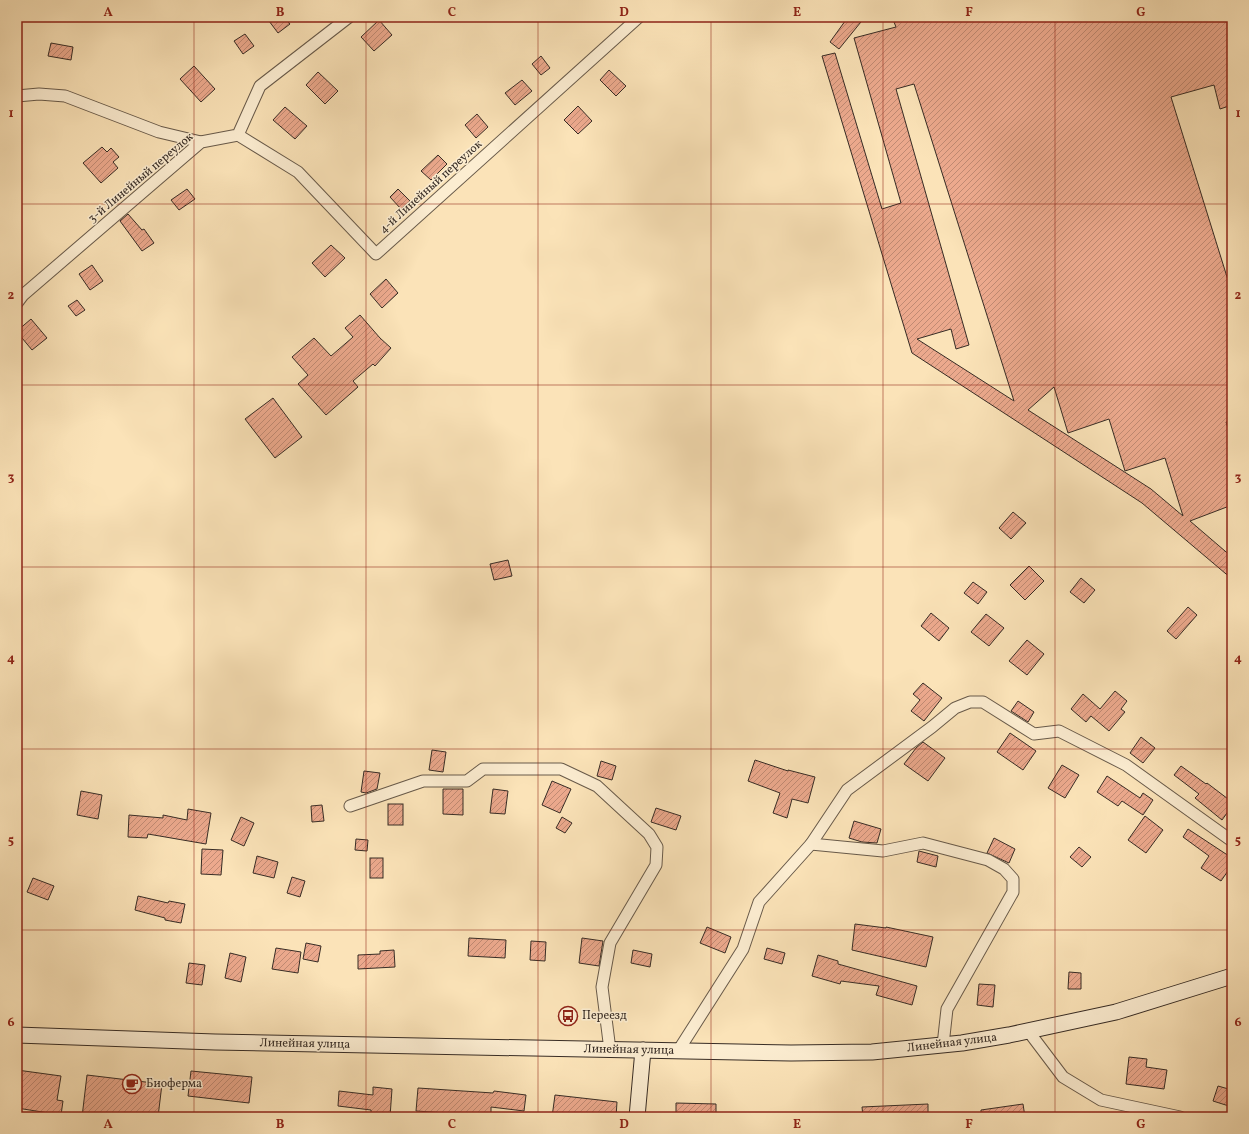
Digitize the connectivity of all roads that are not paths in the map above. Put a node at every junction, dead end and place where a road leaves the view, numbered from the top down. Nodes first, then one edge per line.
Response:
1 (349, 17) edge
2 (640, 17) edge
3 (17, 96) edge
4 (238, 135) junction
5 (201, 142) junction
6 (17, 303) edge
7 (350, 806) dead end
8 (1232, 841) edge
9 (811, 844) junction
10 (1232, 976) edge
11 (1029, 1032) junction
12 (17, 1035) edge
13 (942, 1045) junction
14 (610, 1050) junction
15 (643, 1050) junction
16 (678, 1051) junction
17 (1174, 1116) edge
18 (637, 1117) edge

1 - 4 street
2 - 4 street, 4-й Линейный переулок
3 - 5 street
4 - 5 street, 3-й Линейный переулок
5 - 6 street, 3-й Линейный переулок
7 - 14 street
8 - 9 street
9 - 13 street
9 - 16 street
10 - 11 street, Линейная улица
11 - 13 street, Линейная улица
11 - 17 street
12 - 14 street, Линейная улица
13 - 16 street, Линейная улица
14 - 15 street, Линейная улица
15 - 16 street, Линейная улица
15 - 18 street

